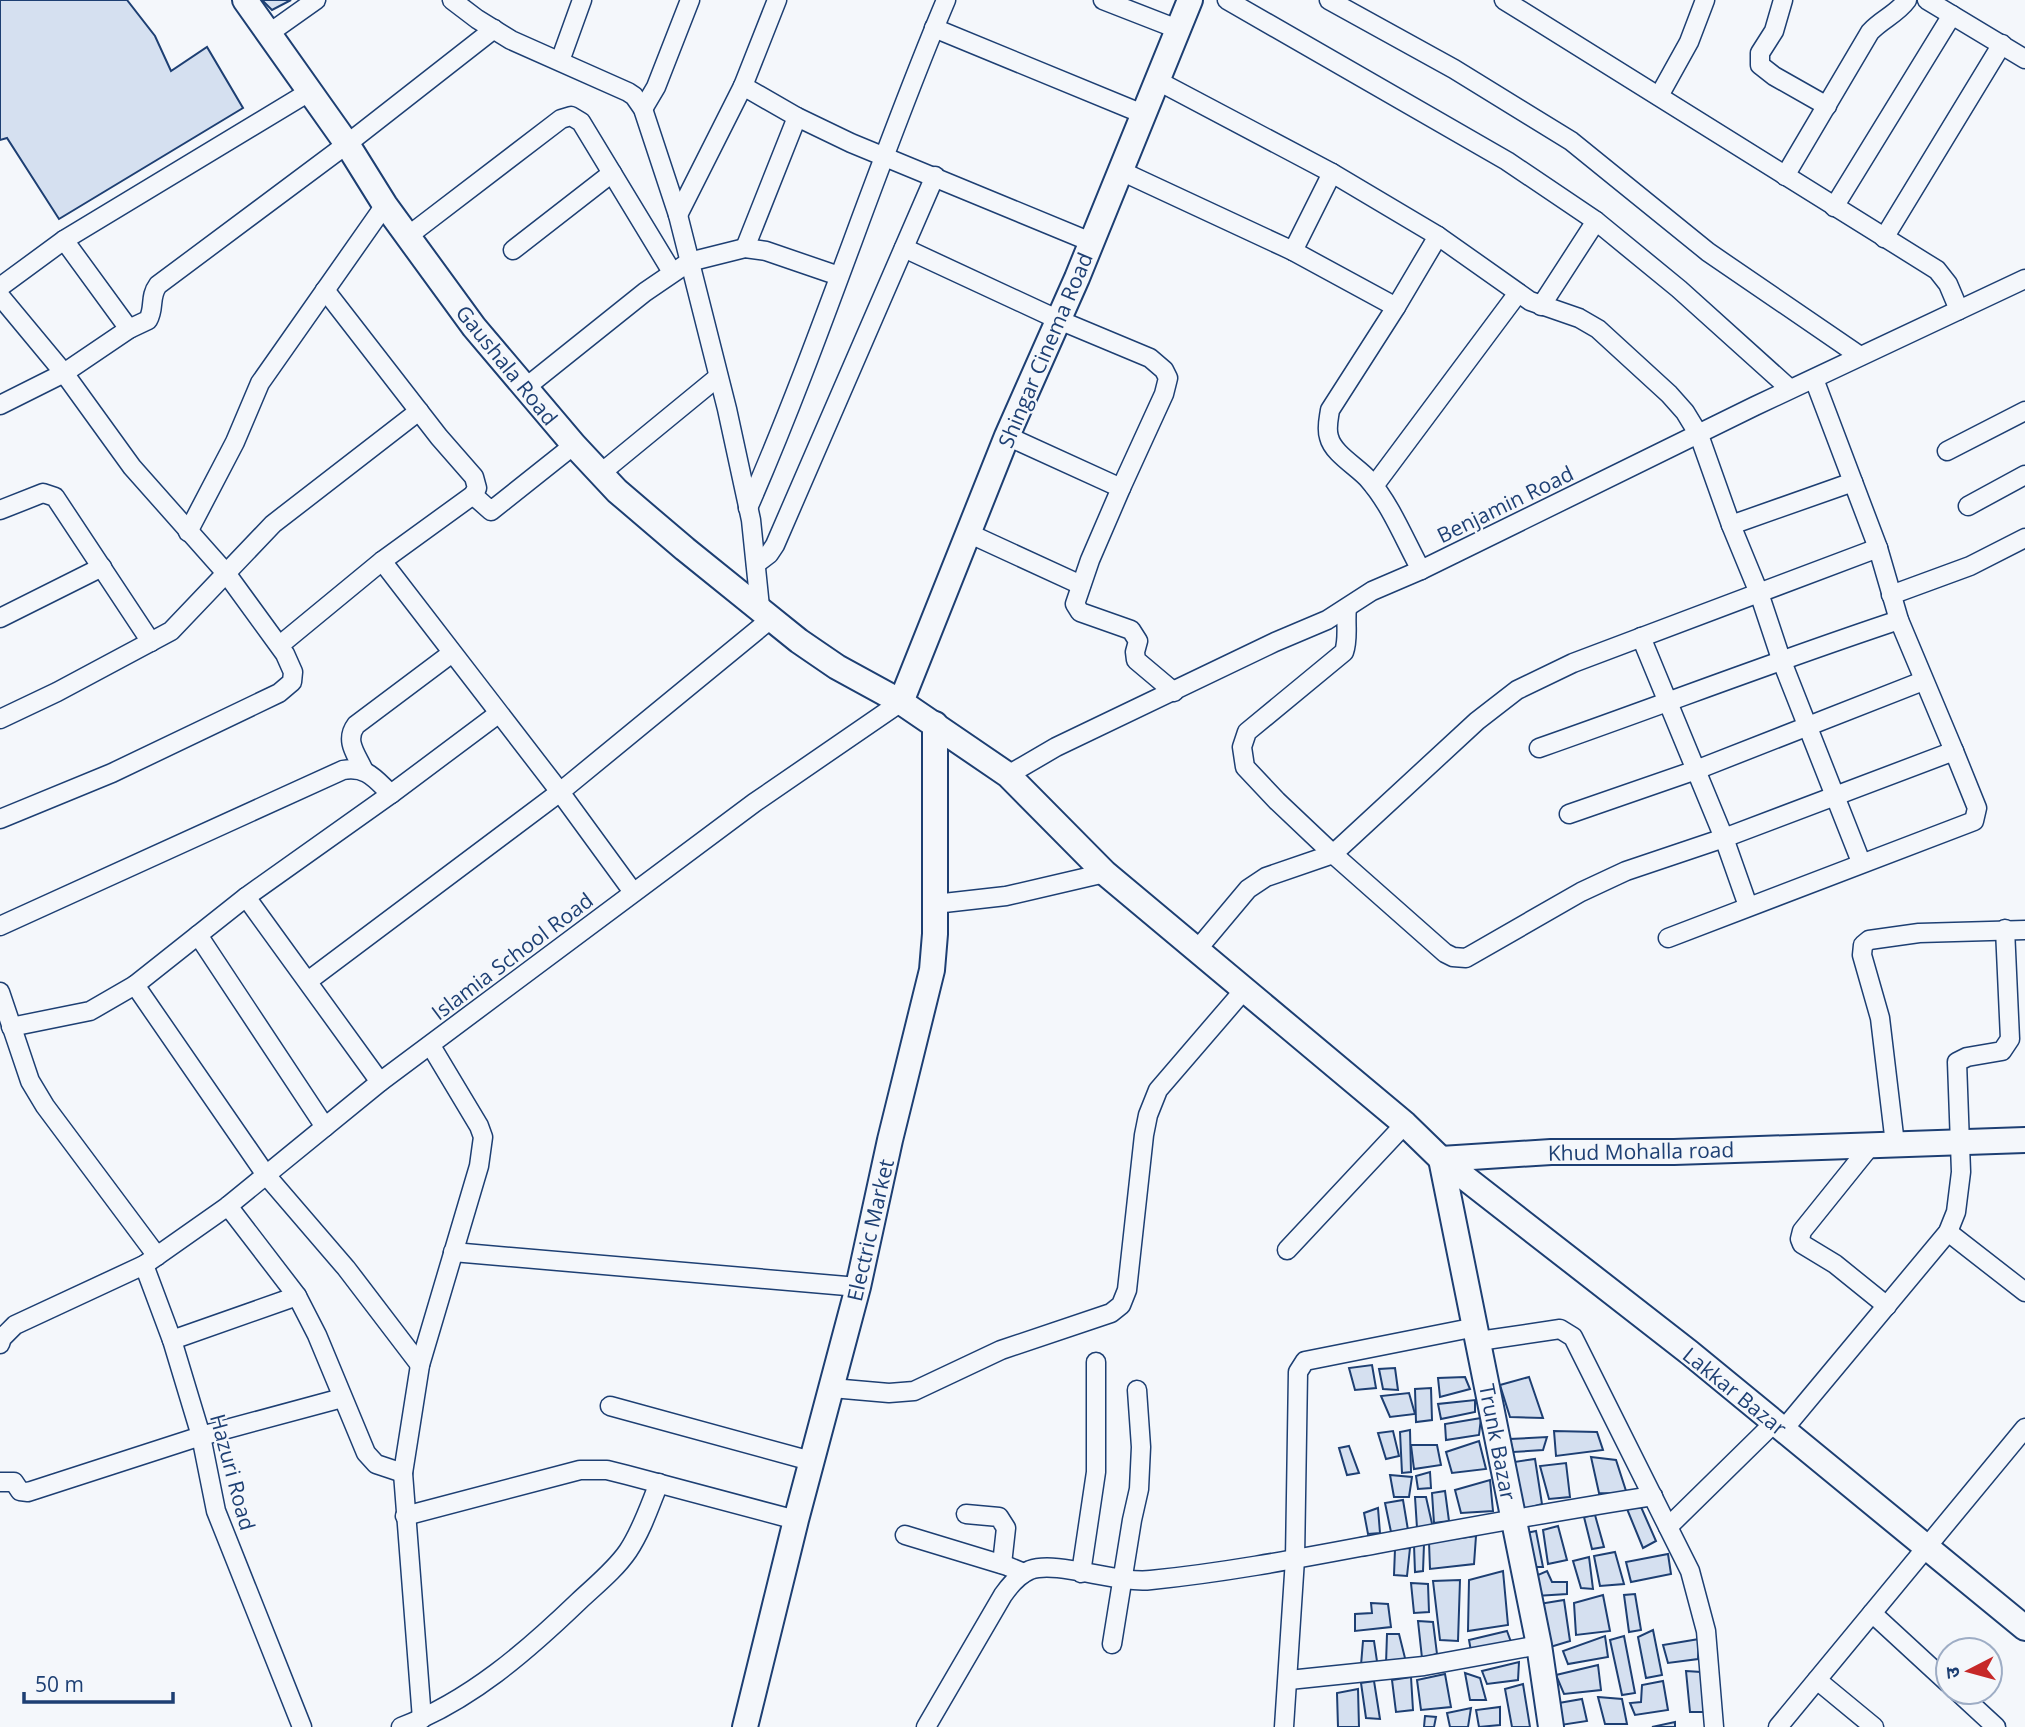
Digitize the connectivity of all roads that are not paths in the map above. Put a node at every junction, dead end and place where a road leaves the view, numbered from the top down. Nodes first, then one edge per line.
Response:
1 (245, 0) edge
2 (316, 0) edge
3 (452, 0) edge
4 (582, 0) edge
5 (690, 0) edge
6 (777, 0) edge
7 (946, 0) edge
8 (1103, 0) edge
9 (1190, 0) edge
10 (1227, 0) edge
11 (1329, 0) edge
12 (1504, 0) edge
13 (1705, 0) edge
14 (1783, 0) edge
15 (1907, 0) edge
16 (1927, 0) edge
17 (1525, 6) edge
18 (1952, 15) junction
19 (934, 28) junction
20 (494, 29) junction
21 (1180, 30) junction
22 (268, 34) junction
23 (2002, 44) junction
24 (2025, 59) edge
25 (560, 61) junction
26 (1158, 81) junction
27 (743, 86) junction
28 (309, 92) junction
29 (1659, 96) junction
30 (1827, 106) junction
31 (643, 109) junction
32 (1143, 114) junction
33 (797, 117) junction
34 (347, 144) junction
35 (884, 157) junction
36 (1121, 171) junction
37 (612, 173) junction
38 (1332, 173) junction
39 (935, 176) junction
40 (1786, 176) junction
41 (385, 205) junction
42 (1834, 207) junction
43 (678, 215) junction
44 (1596, 220) junction
45 (408, 236) junction
46 (1438, 236) junction
47 (1884, 239) junction
48 (64, 240) junction
49 (1091, 242) junction
50 (745, 248) junction
51 (904, 248) junction
52 (513, 250) dead end
53 (1293, 251) junction
54 (689, 261) junction
55 (672, 272) junction
56 (839, 276) junction
57 (2025, 279) edge
58 (0, 287) edge
59 (325, 290) junction
60 (1518, 293) junction
61 (1541, 306) junction
62 (4, 307) edge
63 (1396, 307) junction
64 (1959, 310) junction
65 (1059, 320) junction
66 (129, 330) junction
67 (1860, 356) junction
68 (64, 373) junction
69 (718, 377) junction
70 (1814, 379) junction
71 (525, 388) junction
72 (1790, 389) junction
73 (0, 405) edge
74 (419, 411) junction
75 (2025, 411) edge
76 (1699, 435) junction
77 (1007, 436) junction
78 (574, 445) junction
79 (1947, 451) dead end
80 (601, 473) junction
81 (2025, 475) edge
82 (1853, 482) junction
83 (1374, 486) junction
84 (1121, 488) junction
85 (473, 495) junction
86 (1968, 506) dead end
87 (748, 508) junction
88 (0, 510) edge
89 (1731, 525) junction
90 (188, 532) junction
91 (968, 533) junction
92 (2025, 538) edge
93 (1878, 548) junction
94 (382, 561) junction
95 (756, 564) junction
96 (102, 567) junction
97 (1421, 570) junction
98 (226, 573) junction
99 (1081, 585) junction
100 (1759, 593) junction
101 (1891, 595) junction
102 (1347, 608) junction
103 (766, 613) junction
104 (0, 618) edge
105 (1899, 620) junction
106 (1641, 637) junction
107 (151, 642) junction
108 (280, 645) junction
109 (452, 653) junction
110 (1781, 659) junction
111 (1923, 681) junction
112 (1174, 692) junction
113 (901, 702) junction
114 (1667, 703) junction
115 (498, 713) junction
116 (0, 719) edge
117 (935, 724) junction
118 (1807, 728) junction
119 (1539, 748) dead end
120 (1954, 751) junction
121 (1696, 770) junction
122 (364, 771) junction
123 (1007, 775) junction
124 (560, 792) junction
125 (391, 794) junction
126 (1835, 795) junction
127 (1569, 814) dead end
128 (0, 819) edge
129 (1724, 838) junction
130 (1333, 854) junction
131 (1861, 862) junction
132 (1105, 873) junction
133 (634, 892) junction
134 (246, 897) junction
135 (934, 904) junction
136 (1748, 906) junction
137 (0, 926) edge
138 (2005, 929) junction
139 (2025, 930) edge
140 (198, 936) junction
141 (1668, 938) dead end
142 (1196, 951) junction
143 (308, 981) junction
144 (135, 985) junction
145 (1244, 990) junction
146 (0, 992) edge
147 (11, 1027) junction
148 (431, 1046) junction
149 (380, 1082) junction
150 (1405, 1124) junction
151 (325, 1127) junction
152 (2025, 1140) edge
153 (1884, 1144) junction
154 (1959, 1144) junction
155 (1441, 1159) junction
156 (266, 1175) junction
157 (228, 1206) junction
158 (1948, 1232) junction
159 (1287, 1250) dead end
160 (453, 1252) junction
161 (150, 1261) junction
162 (858, 1287) junction
163 (2025, 1292) edge
164 (298, 1296) junction
165 (1887, 1306) junction
166 (1478, 1334) junction
167 (172, 1340) junction
168 (0, 1344) edge
169 (1096, 1362) dead end
170 (420, 1365) junction
171 (832, 1388) junction
172 (1137, 1390) dead end
173 (342, 1398) junction
174 (610, 1406) dead end
175 (1779, 1427) junction
176 (2025, 1427) edge
177 (201, 1436) junction
178 (811, 1461) junction
179 (403, 1473) junction
180 (0, 1482) edge
181 (660, 1483) junction
182 (1653, 1496) junction
183 (965, 1514) dead end
184 (405, 1517) junction
185 (1513, 1519) junction
186 (796, 1520) junction
187 (1668, 1527) junction
188 (905, 1535) dead end
189 (1925, 1546) junction
190 (1294, 1559) junction
191 (1002, 1564) junction
192 (1024, 1573) junction
193 (1082, 1573) junction
194 (1123, 1580) junction
195 (1872, 1613) junction
196 (2025, 1628) edge
197 (1112, 1644) dead end
198 (1539, 1645) junction
199 (1934, 1670) edge
200 (1289, 1680) junction
201 (1816, 1680) junction
202 (1973, 1706) edge
203 (422, 1719) junction
204 (302, 1727) edge
205 (401, 1727) edge
206 (745, 1727) edge
207 (926, 1727) edge
208 (1284, 1727) edge
209 (1551, 1727) edge
210 (1714, 1727) edge
211 (1778, 1727) edge
212 (1874, 1727) edge
213 (1996, 1727) edge

1 - 22 street, Gaushala Road
2 - 22 street
3 - 20 street
4 - 25 street
5 - 31 street
6 - 27 street
7 - 19 street
8 - 21 street
9 - 21 street, Shingar Cinema Road
10 - 44 street
11 - 67 street
12 - 17 street
13 - 29 street
14 - 30 street
15 - 30 street
16 - 18 street
17 - 29 street
18 - 23 street
18 - 42 street
19 - 32 street
19 - 35 street
20 - 25 street
20 - 34 street
21 - 26 street, Shingar Cinema Road
22 - 28 street, Gaushala Road
23 - 24 street
23 - 47 street
25 - 31 street
26 - 32 street, Shingar Cinema Road
26 - 38 street
27 - 33 street
27 - 43 street
28 - 34 street, Gaushala Road
28 - 48 street
29 - 40 street
30 - 40 street
31 - 43 street
32 - 36 street, Shingar Cinema Road
33 - 35 street
33 - 50 street
34 - 41 street, Gaushala Road
34 - 66 street
35 - 39 street
35 - 56 street
36 - 49 street, Shingar Cinema Road
36 - 53 street
37 - 45 street
37 - 52 street
37 - 55 street
38 - 46 street
38 - 53 street
39 - 49 street
39 - 51 street
40 - 42 street
41 - 45 street, Gaushala Road
41 - 59 street
42 - 47 street
43 - 54 street
44 - 61 street
44 - 72 street
45 - 71 street, Gaushala Road
46 - 60 street
46 - 63 street
47 - 64 street
48 - 58 street
48 - 66 street
49 - 65 street, Shingar Cinema Road
50 - 54 street
50 - 56 street
51 - 65 street
51 - 95 street
53 - 63 street
54 - 55 street
54 - 69 street
55 - 71 street
56 - 87 street
57 - 64 street, Benjamin Road
59 - 74 street
59 - 90 street
60 - 61 street
60 - 83 street
61 - 76 street
62 - 68 street
63 - 83 street
64 - 67 street, Benjamin Road
65 - 77 street, Shingar Cinema Road
65 - 84 street
66 - 68 street
67 - 70 street, Benjamin Road
68 - 73 street
68 - 90 street
69 - 80 street
69 - 87 street
70 - 72 street, Benjamin Road
70 - 82 street
71 - 78 street, Gaushala Road
72 - 76 street, Benjamin Road
74 - 85 street
74 - 98 street
75 - 79 street
76 - 89 street
76 - 97 street, Benjamin Road
77 - 84 street
77 - 91 street, Shingar Cinema Road
78 - 80 street, Gaushala Road
78 - 85 street
80 - 103 street, Gaushala Road
81 - 86 street
82 - 89 street
82 - 93 street
83 - 97 street
84 - 99 street
85 - 94 street
87 - 95 street
88 - 96 street
89 - 100 street
90 - 98 street
91 - 99 street
91 - 113 street, Shingar Cinema Road
92 - 101 street
93 - 100 street
93 - 101 street
94 - 108 street
94 - 109 street
95 - 103 street
96 - 104 street
96 - 107 street
97 - 102 street, Benjamin Road
98 - 107 street
98 - 108 street
99 - 112 street
100 - 106 street
100 - 110 street
101 - 105 street
102 - 112 street, Benjamin Road
102 - 130 street
103 - 113 street, Gaushala Road
103 - 124 street
105 - 110 street
105 - 111 street
106 - 114 street
106 - 130 street
107 - 116 street
108 - 128 street
109 - 115 street
109 - 122 street
110 - 114 street
110 - 118 street
111 - 118 street
111 - 120 street
112 - 123 street, Benjamin Road
113 - 117 street, Gaushala Road
113 - 133 street, Islamia School Road
114 - 119 street
114 - 121 street
115 - 124 street
115 - 125 street
117 - 123 street, Gaushala Road
117 - 135 street, Electric Market
118 - 121 street
118 - 126 street
120 - 126 street
120 - 131 street
121 - 127 street
121 - 129 street
122 - 125 street
122 - 137 street
123 - 132 street, Gaushala Road
124 - 133 street
124 - 143 street
125 - 134 street
126 - 129 street
126 - 131 street
129 - 130 street
129 - 136 street
130 - 142 street
131 - 136 street
132 - 135 street
132 - 142 street, Gaushala Road
133 - 148 street, Islamia School Road
134 - 140 street
134 - 143 street
135 - 162 street, Electric Market
136 - 141 street
138 - 139 street
138 - 153 street
138 - 154 street
140 - 144 street
140 - 151 street
142 - 145 street, Gaushala Road
143 - 149 street
144 - 147 street
144 - 156 street
145 - 150 street, Gaushala Road
145 - 171 street
146 - 147 street, Hazuri Road
147 - 161 street, Hazuri Road
148 - 149 street, Islamia School Road
148 - 160 street
149 - 151 street, Islamia School Road
150 - 155 street
150 - 159 street
151 - 156 street, Islamia School Road
152 - 154 street, Khud Mohalla road
153 - 154 street, Khud Mohalla road
153 - 155 street, Khud Mohalla road
153 - 165 street
154 - 158 street
155 - 166 street, Trunk Bazar
155 - 175 street, Lakkar Bazar
156 - 157 street, Islamia School Road
156 - 170 street
157 - 161 street, Islamia School Road
157 - 164 street
158 - 163 street
158 - 165 street
160 - 162 street
160 - 170 street
161 - 167 street, Hazuri Road
161 - 168 street, Islamia School Road
162 - 171 street, Electric Market
164 - 167 street
164 - 173 street
165 - 175 street
166 - 182 street
166 - 185 street, Trunk Bazar
166 - 190 street
167 - 177 street, Hazuri Road
169 - 193 street
170 - 179 street
171 - 178 street, Electric Market
172 - 194 street
173 - 177 street
173 - 179 street
174 - 178 street
175 - 187 street
175 - 189 street, Lakkar Bazar
176 - 189 street
177 - 180 street
177 - 204 street, Hazuri Road
178 - 186 street, Electric Market
179 - 184 street
181 - 184 street
181 - 186 street
181 - 203 street
182 - 185 street
182 - 187 street
183 - 191 street
184 - 203 street
185 - 190 street
185 - 198 street, Trunk Bazar
186 - 206 street, Electric Market
187 - 210 street
188 - 191 street
189 - 195 street
189 - 196 street, Lakkar Bazar
190 - 194 street
190 - 200 street
191 - 192 street
192 - 193 street
192 - 207 street
193 - 194 street
194 - 197 street
195 - 199 street
195 - 201 street
198 - 200 street
198 - 209 street, Trunk Bazar
200 - 208 street
201 - 211 street
201 - 212 street
202 - 213 street
203 - 205 street

